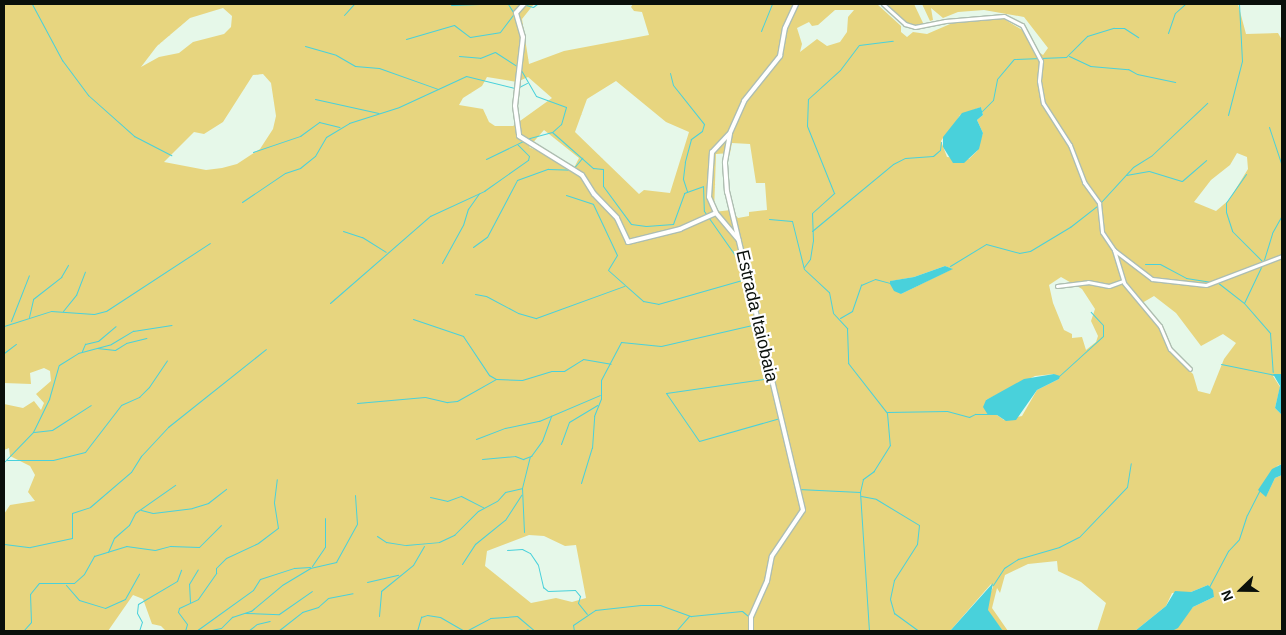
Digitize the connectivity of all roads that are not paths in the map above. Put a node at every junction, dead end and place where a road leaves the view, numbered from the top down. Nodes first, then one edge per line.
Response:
1 (524, 4) edge
2 (796, 4) edge
3 (883, 4) edge
4 (730, 134) junction
5 (716, 213) junction
6 (740, 242) junction
7 (1114, 250) junction
8 (1282, 256) edge
9 (1123, 281) junction
10 (1057, 286) dead end
11 (1190, 368) dead end
12 (752, 631) edge

1 - 5 street
2 - 4 street, Estrada Itaiobaia
3 - 7 street
4 - 5 street
4 - 6 street, Estrada Itaiobaia
5 - 6 street
6 - 12 street, Estrada Itaiobaia
7 - 8 street
7 - 9 street
9 - 10 street
9 - 11 street

